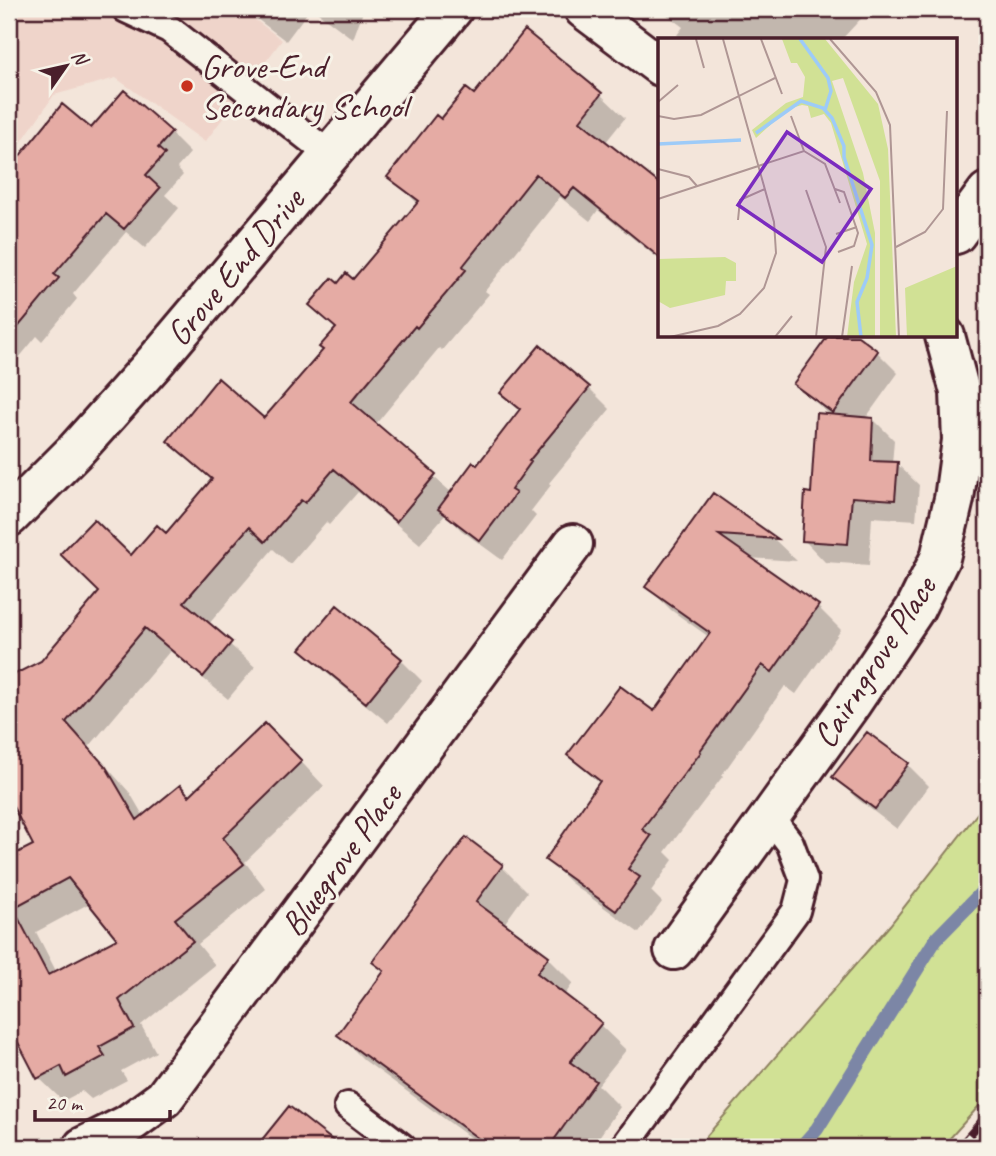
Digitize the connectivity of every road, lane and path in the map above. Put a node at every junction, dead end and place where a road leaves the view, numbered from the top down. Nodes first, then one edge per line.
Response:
1 (126, 9) edge
2 (453, 9) edge
3 (584, 9) edge
4 (658, 64) edge
5 (330, 155) junction
6 (987, 192) edge
7 (958, 231) edge
8 (947, 338) edge
9 (9, 517) edge
10 (573, 544) dead end
11 (770, 817) junction
12 (674, 950) dead end
13 (348, 1105) dead end
14 (83, 1147) edge
15 (402, 1147) edge
16 (624, 1147) edge

1 - 5 lane
2 - 5 street, Grove End Drive
3 - 4 street
5 - 9 street, Grove End Drive
6 - 7 street
8 - 11 street, Cairngrove Place
10 - 14 street, Bluegrove Place
11 - 12 street, Cairngrove Place
11 - 16 lane
13 - 15 lane

